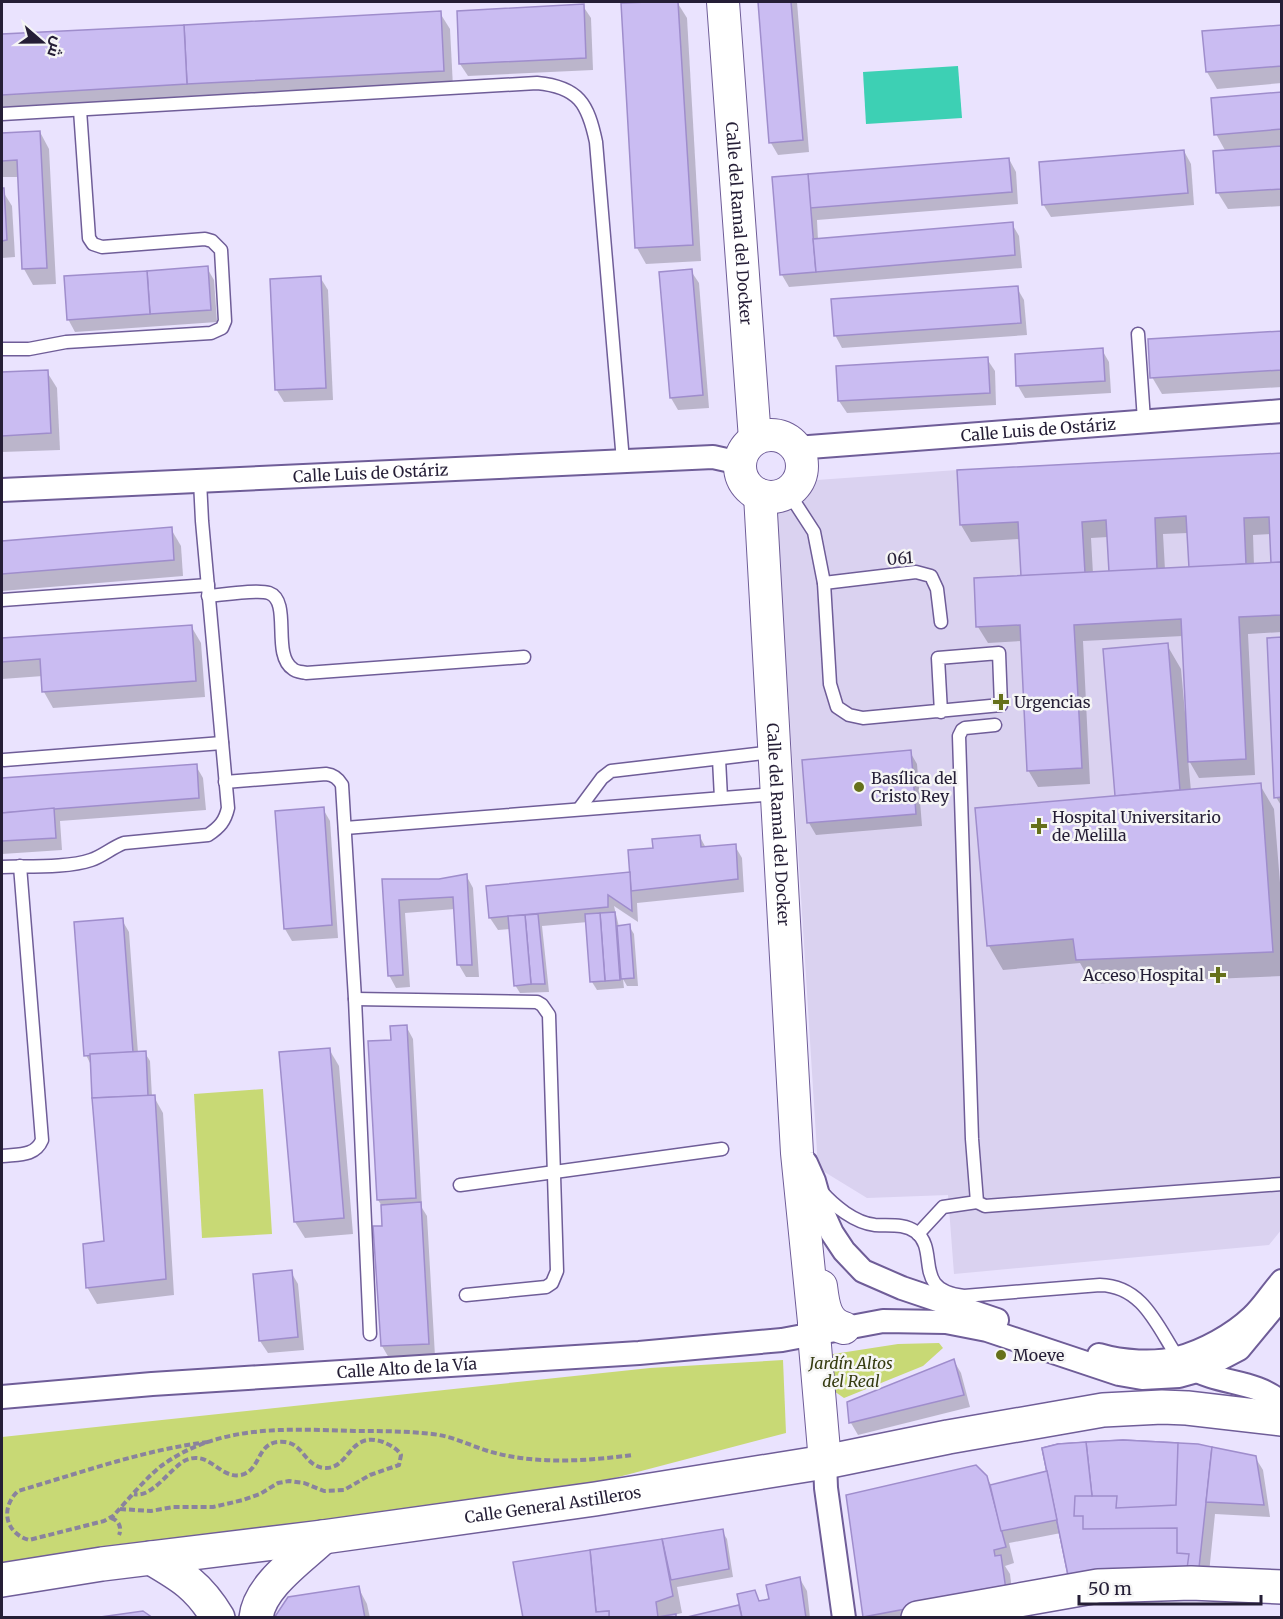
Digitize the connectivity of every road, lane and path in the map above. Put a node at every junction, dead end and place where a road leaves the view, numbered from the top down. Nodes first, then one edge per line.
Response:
1 (721, 4) edge
2 (80, 110) junction
3 (2, 114) edge
4 (1138, 334) dead end
5 (2, 350) edge
6 (1281, 411) edge
7 (1144, 420) junction
8 (796, 448) junction
9 (748, 451) junction
10 (623, 461) junction
11 (200, 481) junction
12 (2, 490) edge
13 (774, 494) junction
14 (824, 583) junction
15 (208, 590) junction
16 (2, 600) edge
17 (941, 622) dead end
18 (524, 657) dead end
19 (941, 712) junction
20 (995, 725) dead end
21 (222, 743) junction
22 (774, 752) junction
23 (719, 759) junction
24 (4, 760) dead end
25 (225, 783) junction
26 (776, 794) junction
27 (721, 798) junction
28 (579, 809) junction
29 (345, 828) junction
30 (20, 866) junction
31 (2, 867) edge
32 (355, 999) junction
33 (722, 1149) dead end
34 (797, 1153) junction
35 (2, 1155) edge
36 (553, 1172) junction
37 (814, 1181) junction
38 (1281, 1184) edge
39 (460, 1185) dead end
40 (976, 1203) junction
41 (918, 1234) junction
42 (1281, 1281) edge
43 (466, 1295) dead end
44 (1281, 1297) edge
45 (829, 1331) junction
46 (370, 1334) dead end
47 (1174, 1358) junction
48 (1197, 1371) junction
49 (1135, 1377) junction
50 (2, 1397) edge
51 (1281, 1403) edge
52 (1103, 1410) junction
53 (1281, 1419) edge
54 (208, 1442) junction
55 (633, 1455) dead end
56 (825, 1462) junction
57 (134, 1494) junction
58 (120, 1509) junction
59 (323, 1538) junction
60 (151, 1558) junction
61 (2, 1580) edge
62 (1281, 1587) edge
63 (218, 1617) edge
64 (256, 1617) edge
65 (844, 1617) edge
66 (918, 1617) edge

1 - 9 main road, Calle del Ramal del Docker
2 - 3 lane
2 - 5 lane
2 - 10 lane
4 - 7 lane
6 - 7 street, Calle Luis de Ostáriz
7 - 8 street, Calle Luis de Ostáriz
8 - 9 main road
8 - 13 main road
9 - 10 street, Calle Luis de Ostáriz
9 - 13 main road
10 - 11 street, Calle Luis de Ostáriz
11 - 12 street, Calle Luis de Ostáriz
11 - 15 lane
13 - 14 lane
13 - 22 main road, Calle del Ramal del Docker
14 - 17 lane, 061
14 - 19 lane
15 - 16 lane
15 - 18 lane
15 - 21 lane
19 - 19 lane
20 - 40 lane
21 - 24 lane
21 - 25 lane
22 - 23 lane
22 - 26 main road, Calle del Ramal del Docker
23 - 27 lane
23 - 28 lane
25 - 29 lane
25 - 30 lane
26 - 27 lane
26 - 34 main road, Calle del Ramal del Docker
27 - 28 lane
28 - 29 lane
29 - 32 lane
30 - 31 lane
30 - 35 lane
32 - 36 lane
32 - 46 lane
33 - 36 lane
34 - 37 street, Calle del Ramal del Docker
34 - 45 main road, Calle del Ramal del Docker
36 - 39 lane
36 - 43 lane
37 - 41 lane
37 - 47 street, Calle del Ramal del Docker
38 - 40 lane
40 - 41 lane
41 - 47 lane
42 - 47 street, Calle del Ramal del Docker
44 - 48 street
45 - 49 street
45 - 50 street, Calle Alto de la Vía
45 - 56 main road, Calle del Ramal del Docker
47 - 48 street
47 - 49 street
48 - 49 street
48 - 51 street
49 - 52 street
52 - 53 main road, Calle General Astilleros
52 - 56 main road, Calle General Astilleros
54 - 55 path
54 - 57 path
54 - 58 path
56 - 59 main road, Calle General Astilleros
56 - 65 street
57 - 58 path
57 - 58 path
59 - 60 main road, Calle General Astilleros
59 - 64 main road
60 - 61 main road, Calle General Astilleros
60 - 63 main road
62 - 66 main road

